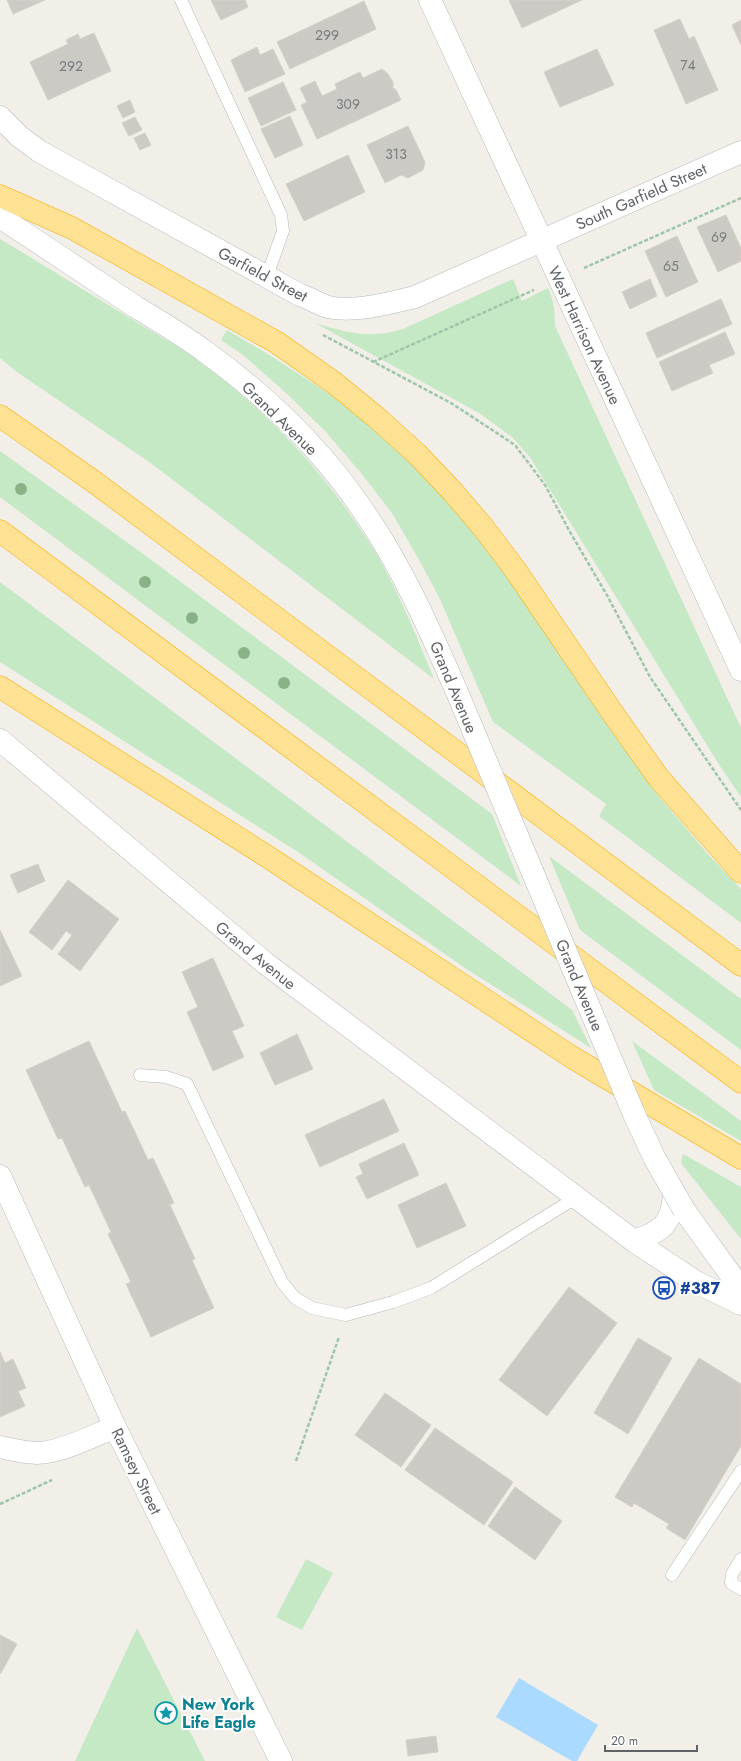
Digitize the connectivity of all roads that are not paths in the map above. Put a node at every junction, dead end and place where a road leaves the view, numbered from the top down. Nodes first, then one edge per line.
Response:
1 (181, 0) edge
2 (430, 0) edge
3 (3, 121) edge
4 (741, 152) edge
5 (0, 196) edge
6 (0, 217) edge
7 (541, 240) junction
8 (267, 276) junction
9 (0, 416) edge
10 (0, 531) edge
11 (741, 670) edge
12 (0, 687) edge
13 (0, 740) edge
14 (741, 872) edge
15 (741, 965) edge
16 (140, 1075) dead end
17 (741, 1082) edge
18 (741, 1158) edge
19 (0, 1176) edge
20 (577, 1197) junction
21 (677, 1203) junction
22 (634, 1241) junction
23 (741, 1289) edge
24 (741, 1304) edge
25 (115, 1427) junction
26 (0, 1447) edge
27 (741, 1471) edge
28 (741, 1559) edge
29 (672, 1575) dead end
30 (741, 1589) edge
31 (281, 1761) edge

1 - 8 lane
2 - 7 street, West Harrison Avenue
3 - 8 street, Garfield Street
4 - 7 street, South Garfield Street
5 - 14 highway
6 - 21 street, Grand Avenue, bridge
7 - 8 street, Garfield Street
7 - 11 street, West Harrison Avenue
9 - 15 highway
10 - 17 highway
12 - 18 highway
13 - 20 street, Grand Avenue
16 - 20 lane
19 - 25 street, Ramsey Street
20 - 22 street, Grand Avenue
21 - 22 street
21 - 23 street, Grand Avenue
22 - 24 street, Grand Avenue
25 - 26 street
25 - 31 street, Ramsey Street
27 - 29 lane
28 - 30 lane

